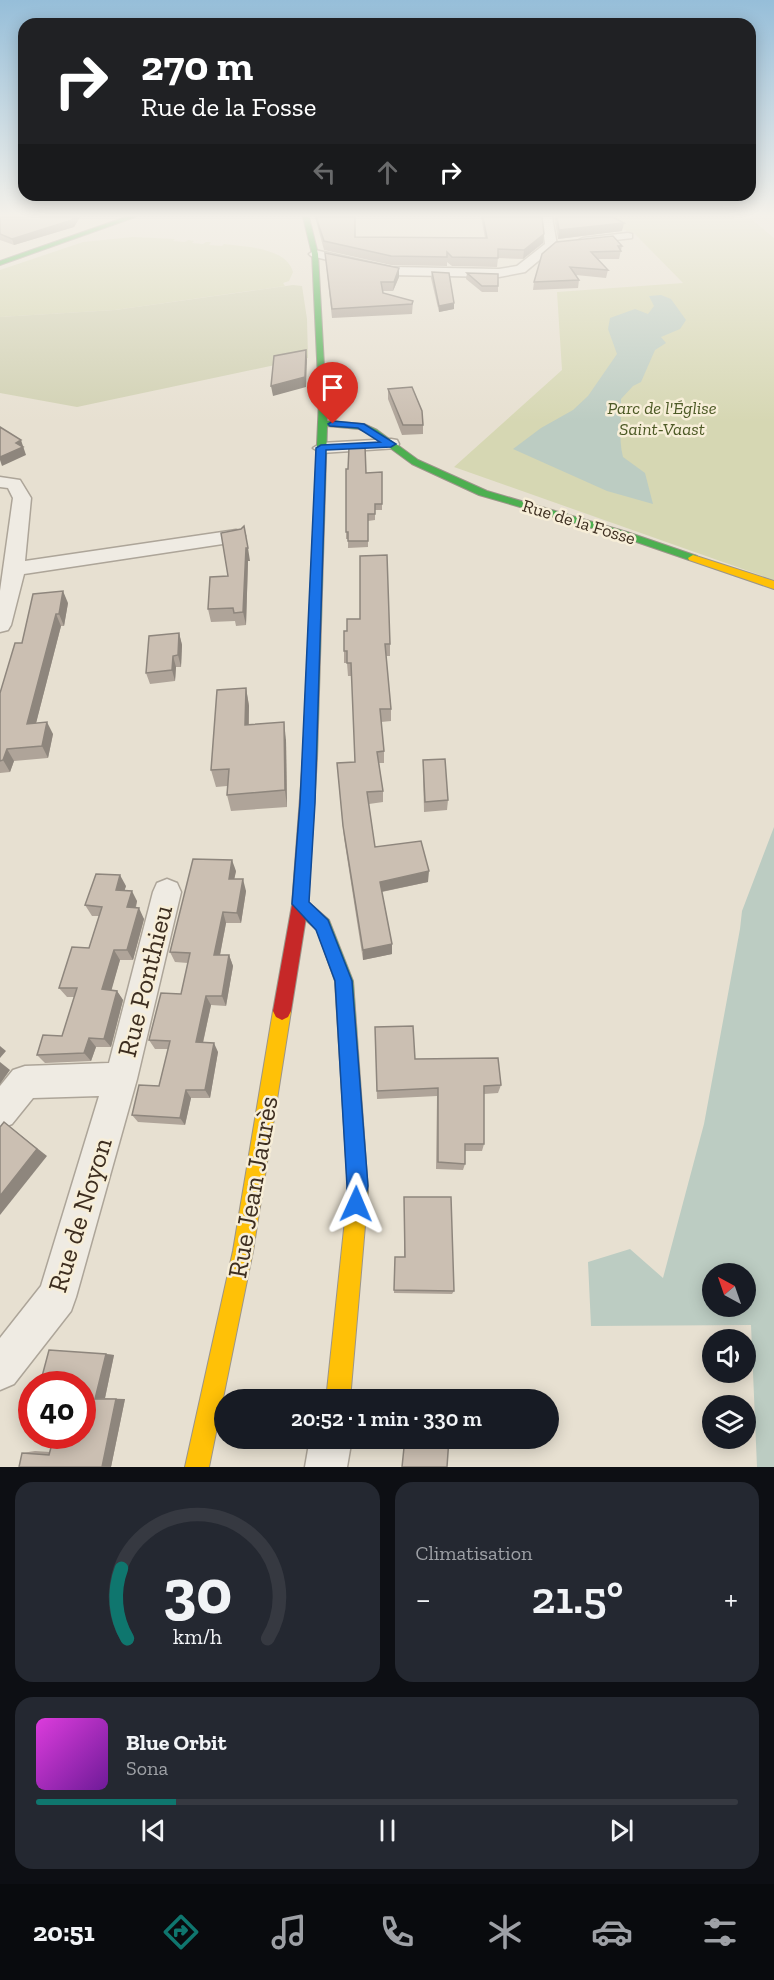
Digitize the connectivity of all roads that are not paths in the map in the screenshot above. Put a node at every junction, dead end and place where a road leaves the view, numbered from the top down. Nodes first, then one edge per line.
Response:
1 (316, 285) edge
2 (322, 423) junction
3 (391, 444) junction
4 (321, 448) junction
5 (7, 483) edge
6 (236, 536) edge
7 (14, 569) junction
8 (774, 585) edge
9 (0, 625) edge
10 (167, 892) dead end
11 (300, 904) junction
12 (121, 1079) junction
13 (0, 1112) edge
14 (0, 1370) edge
15 (339, 1389) edge
16 (329, 1449) edge
17 (197, 1467) edge
18 (326, 1467) edge

1 - 2 main road, Rue Jean Jaurès
2 - 3 main road, Rue de la Fosse
2 - 4 main road, Rue Jean Jaurès
3 - 4 street
3 - 8 main road, Rue de la Fosse
4 - 11 main road, Rue Jean Jaurès
5 - 7 street
6 - 7 street
7 - 9 street
10 - 12 street, Rue Ponthieu
11 - 15 main road
11 - 17 main road, Rue Jean Jaurès
12 - 13 street, Rue Ponthieu
12 - 14 street, Rue de Noyon
16 - 18 street

